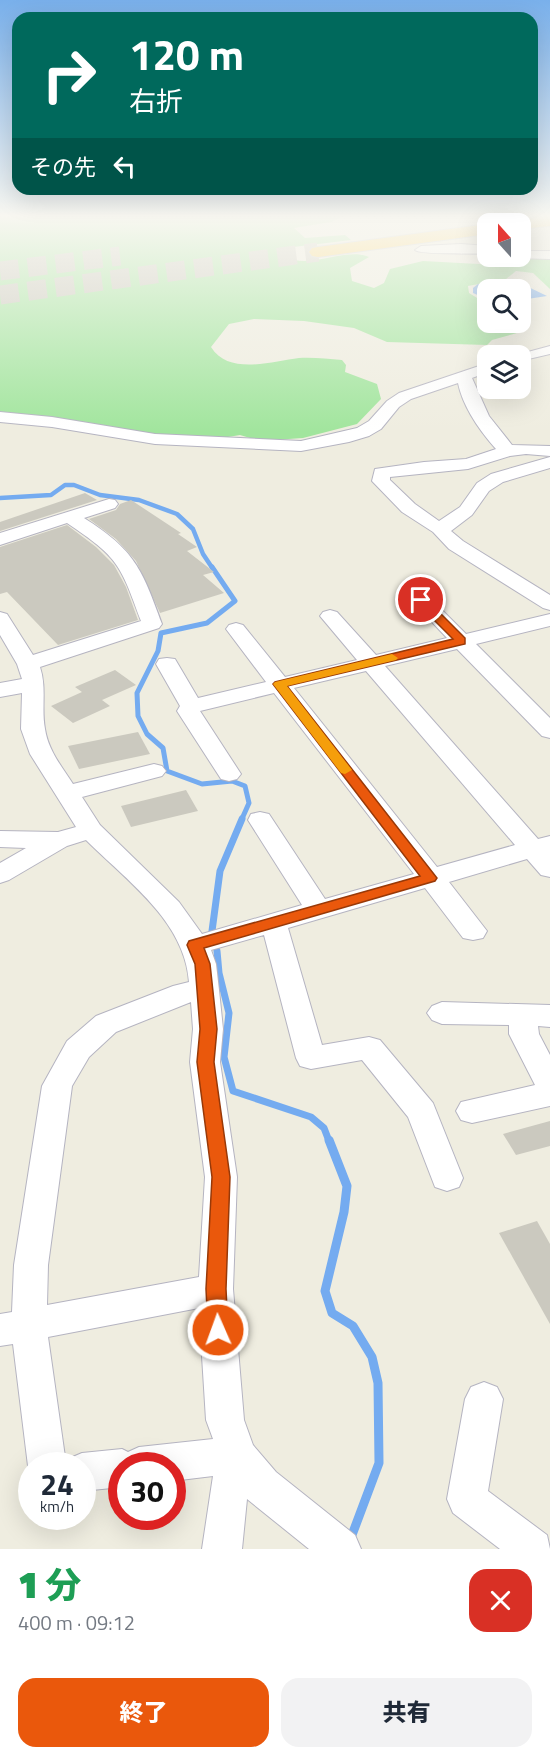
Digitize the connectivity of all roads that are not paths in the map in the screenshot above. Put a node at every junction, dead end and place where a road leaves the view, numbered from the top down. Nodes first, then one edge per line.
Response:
1 (550, 350) edge
2 (531, 354) edge
3 (477, 371) edge
4 (462, 376) junction
5 (0, 417) edge
6 (508, 451) junction
7 (550, 452) edge
8 (550, 462) edge
9 (109, 504) dead end
10 (70, 517) junction
11 (441, 529) junction
12 (0, 538) edge
13 (421, 600) dead end
14 (550, 604) edge
15 (330, 616) dead end
16 (550, 620) edge
17 (3, 627) edge
18 (236, 629) dead end
19 (461, 641) junction
20 (142, 645) dead end
21 (370, 663) junction
22 (167, 664) dead end
23 (31, 676) junction
24 (279, 684) junction
25 (0, 690) edge
26 (192, 706) junction
27 (550, 731) edge
28 (154, 771) dead end
29 (229, 774) dead end
30 (69, 793) junction
31 (260, 820) dead end
32 (91, 831) junction
33 (0, 839) edge
34 (58, 840) junction
35 (541, 846) edge
36 (550, 869) edge
37 (0, 874) edge
38 (429, 878) junction
39 (319, 910) junction
40 (272, 924) junction
41 (473, 932) dead end
42 (195, 945) junction
43 (205, 990) junction
44 (442, 1013) dead end
45 (537, 1016) edge
46 (550, 1084) edge
47 (550, 1094) edge
48 (472, 1111) dead end
49 (447, 1178) dead end
50 (216, 1289) junction
51 (14, 1327) edge
52 (484, 1399) dead end
53 (44, 1452) edge
54 (238, 1456) junction
55 (186, 1460) edge
56 (222, 1549) edge
57 (341, 1549) edge
58 (533, 1549) edge

1 - 2 street
3 - 4 street
4 - 5 street
4 - 6 street
6 - 7 street
6 - 11 street
8 - 11 street
9 - 10 street
10 - 12 street
10 - 23 street
11 - 14 street
13 - 19 street
15 - 21 street
16 - 19 street
17 - 23 street
18 - 24 street
19 - 21 street
19 - 27 street
20 - 23 street
21 - 24 street
21 - 35 street
22 - 26 street
23 - 25 street
23 - 30 street
24 - 26 street
24 - 38 street
26 - 29 street
28 - 30 street
30 - 32 street
31 - 39 street
32 - 34 street
32 - 42 street
33 - 34 street
34 - 37 street
35 - 36 street
35 - 38 street
38 - 39 street
38 - 41 street
39 - 40 street
40 - 42 street
40 - 49 street
42 - 43 street
43 - 50 street
43 - 51 street
44 - 45 street
45 - 46 street
47 - 48 street
50 - 51 street
50 - 54 street
51 - 53 street
52 - 58 street
54 - 55 street
54 - 56 street
54 - 57 street

